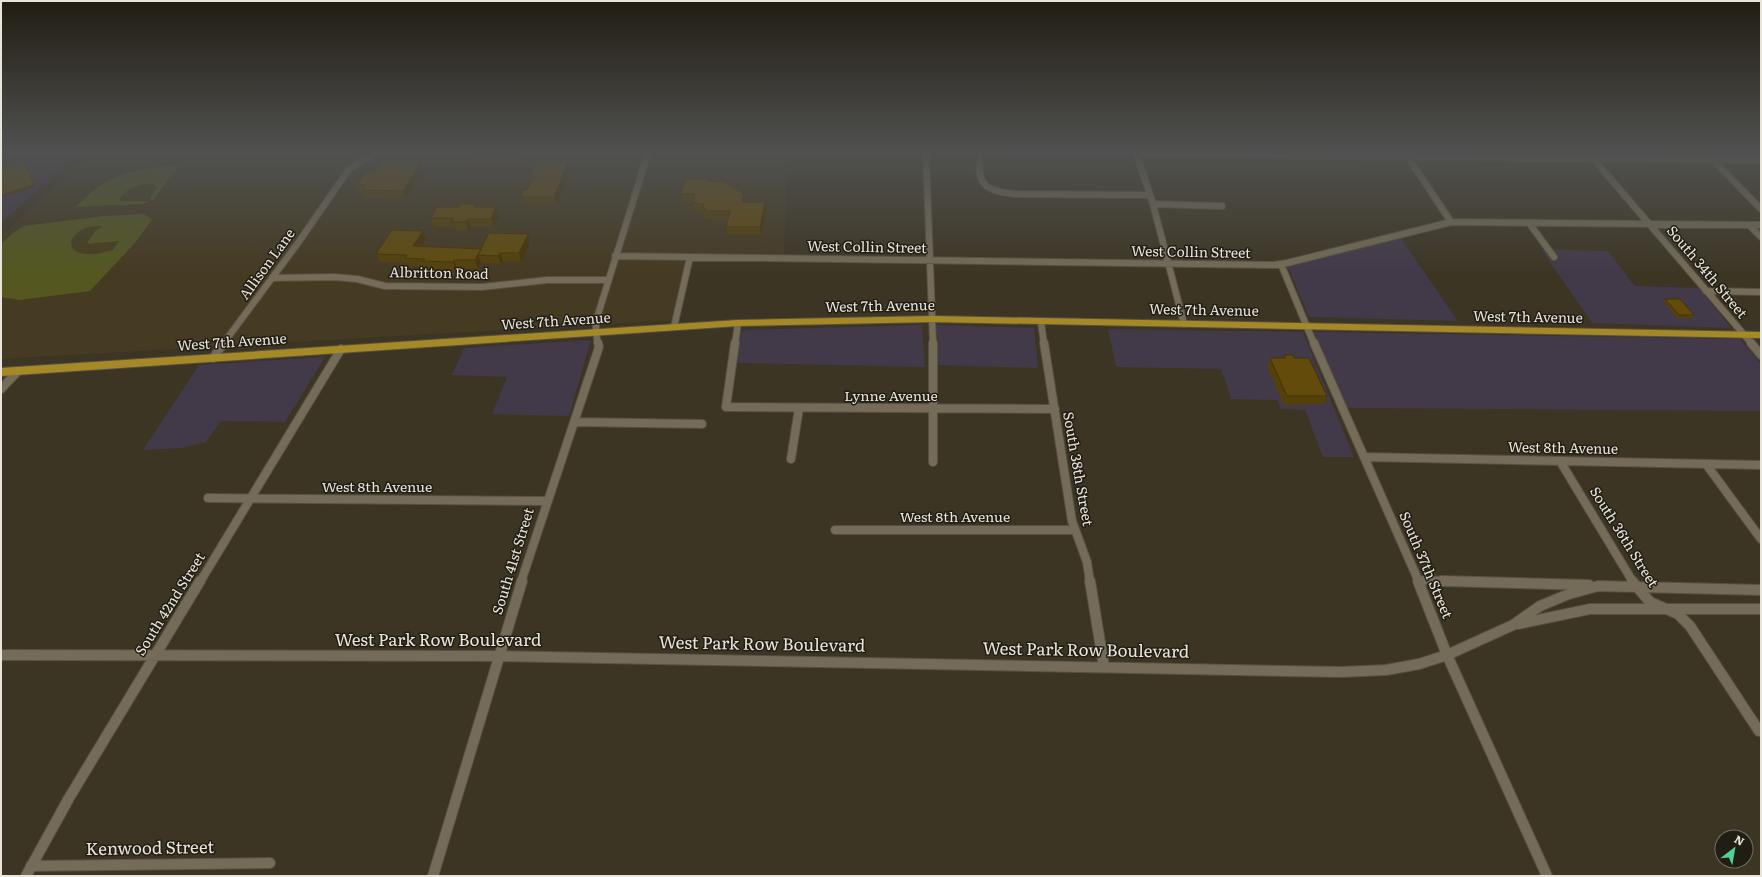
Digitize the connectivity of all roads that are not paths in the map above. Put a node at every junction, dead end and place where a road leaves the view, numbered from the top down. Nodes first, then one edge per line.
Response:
1 (331, 194) edge
2 (634, 194) edge
3 (928, 194) edge
4 (1015, 194) edge
5 (1433, 194) edge
6 (1624, 194) edge
7 (1746, 194) edge
8 (1149, 196) joint
9 (1154, 204) junction
10 (1222, 206) dead end
11 (1761, 209) edge
12 (1451, 222) junction
13 (1530, 223) junction
14 (1649, 224) junction
15 (1749, 225) junction
16 (1761, 225) edge
17 (1761, 237) edge
18 (615, 256) junction
19 (1554, 256) dead end
20 (690, 257) junction
21 (930, 260) junction
22 (1169, 264) junction
23 (1281, 264) junction
24 (272, 278) junction
25 (608, 280) junction
26 (1706, 291) junction
27 (1761, 292) edge
28 (933, 319) junction
29 (1041, 322) junction
30 (738, 324) junction
31 (1184, 324) junction
32 (1306, 326) junction
33 (674, 327) junction
34 (596, 333) junction
35 (1743, 335) junction
36 (1761, 335) edge
37 (341, 349) junction
38 (1761, 355) edge
39 (213, 358) junction
40 (18, 371) junction
41 (1, 372) edge
42 (1, 389) edge
43 (799, 408) junction
44 (934, 409) junction
45 (1055, 409) junction
46 (575, 422) junction
47 (702, 424) dead end
48 (1364, 457) junction
49 (791, 459) dead end
50 (1560, 461) junction
51 (933, 462) dead end
52 (1706, 464) junction
53 (1761, 465) edge
54 (208, 498) dead end
55 (251, 499) junction
56 (547, 501) junction
57 (835, 530) dead end
58 (1075, 530) junction
59 (1761, 539) edge
60 (1418, 580) junction
61 (1598, 586) junction
62 (1636, 587) junction
63 (1761, 590) edge
64 (1665, 608) junction
65 (1761, 609) edge
66 (1513, 625) junction
67 (1, 655) edge
68 (154, 655) junction
69 (1447, 655) junction
70 (498, 656) junction
71 (1104, 667) junction
72 (1759, 731) dead end
73 (270, 863) dead end
74 (29, 871) edge
75 (433, 876) edge
76 (1547, 876) edge

1 - 24 street, Allison Lane
2 - 18 street, South 41st Street
3 - 21 street
4 - 8 street
5 - 12 street
6 - 14 street, South 34th Street
7 - 11 street
8 - 9 street
9 - 10 street
9 - 22 street
12 - 13 street, West Collin Street
12 - 23 street, West Collin Street
13 - 14 street, West Collin Street
13 - 19 street
14 - 15 street, West Collin Street
14 - 26 street, South 34th Street
15 - 16 street, West Collin Street
15 - 17 street
18 - 20 street, West Collin Street
18 - 25 street, South 41st Street
20 - 21 street, West Collin Street
20 - 33 street
21 - 22 street, West Collin Street
21 - 28 street
22 - 23 street, West Collin Street
22 - 31 street
23 - 32 street, South 37th Street
24 - 25 street, Albritton Road
24 - 39 street, Allison Lane
25 - 34 street, South 41st Street
26 - 27 street
26 - 35 street, South 34th Street
28 - 29 main road, West 7th Avenue
28 - 30 main road, West 7th Avenue
28 - 44 street
29 - 31 main road, West 7th Avenue
29 - 45 street, South 38th Street
30 - 33 main road, West 7th Avenue
30 - 43 street, Lynne Avenue
31 - 32 main road, West 7th Avenue
32 - 35 main road, West 7th Avenue
32 - 48 street, South 37th Street
33 - 34 main road, West 7th Avenue
34 - 37 main road, West 7th Avenue
34 - 46 street, South 41st Street
35 - 36 main road, West 7th Avenue
35 - 38 street, South 34th Street
37 - 39 main road, West 7th Avenue
37 - 55 street, South 42nd Street
39 - 40 main road, West 7th Avenue
40 - 41 main road, West 7th Avenue
40 - 42 street
43 - 44 street, Lynne Avenue
43 - 49 street
44 - 45 street, Lynne Avenue
44 - 51 street
45 - 58 street, South 38th Street
46 - 47 street
46 - 56 street, South 41st Street
48 - 50 street, West 8th Avenue
48 - 60 street, South 37th Street
50 - 52 street, West 8th Avenue
50 - 62 street, South 36th Street
52 - 53 street, West 8th Avenue
52 - 59 street
54 - 55 street, West 8th Avenue
55 - 56 street, West 8th Avenue
55 - 68 street, South 42nd Street
56 - 70 street, South 41st Street
57 - 58 street, West 8th Avenue
58 - 71 street, South 38th Street
60 - 61 street, West Park Row Boulevard
60 - 69 street, South 37th Street
61 - 62 street, West Park Row Boulevard
61 - 66 street, West Park Row Boulevard
62 - 63 street, West Park Row Boulevard
62 - 64 street, South 36th Street
64 - 65 street, West Park Row Boulevard
64 - 66 street, West Park Row Boulevard
64 - 72 street, South 36th Street
66 - 69 street, West Park Row Boulevard
67 - 68 street, West Park Row Boulevard
68 - 70 street, West Park Row Boulevard
68 - 74 street, South 42nd Street
69 - 71 street, West Park Row Boulevard
69 - 76 street, South 37th Street
70 - 71 street, West Park Row Boulevard
70 - 75 street, South 41st Street
73 - 74 street, Kenwood Street

